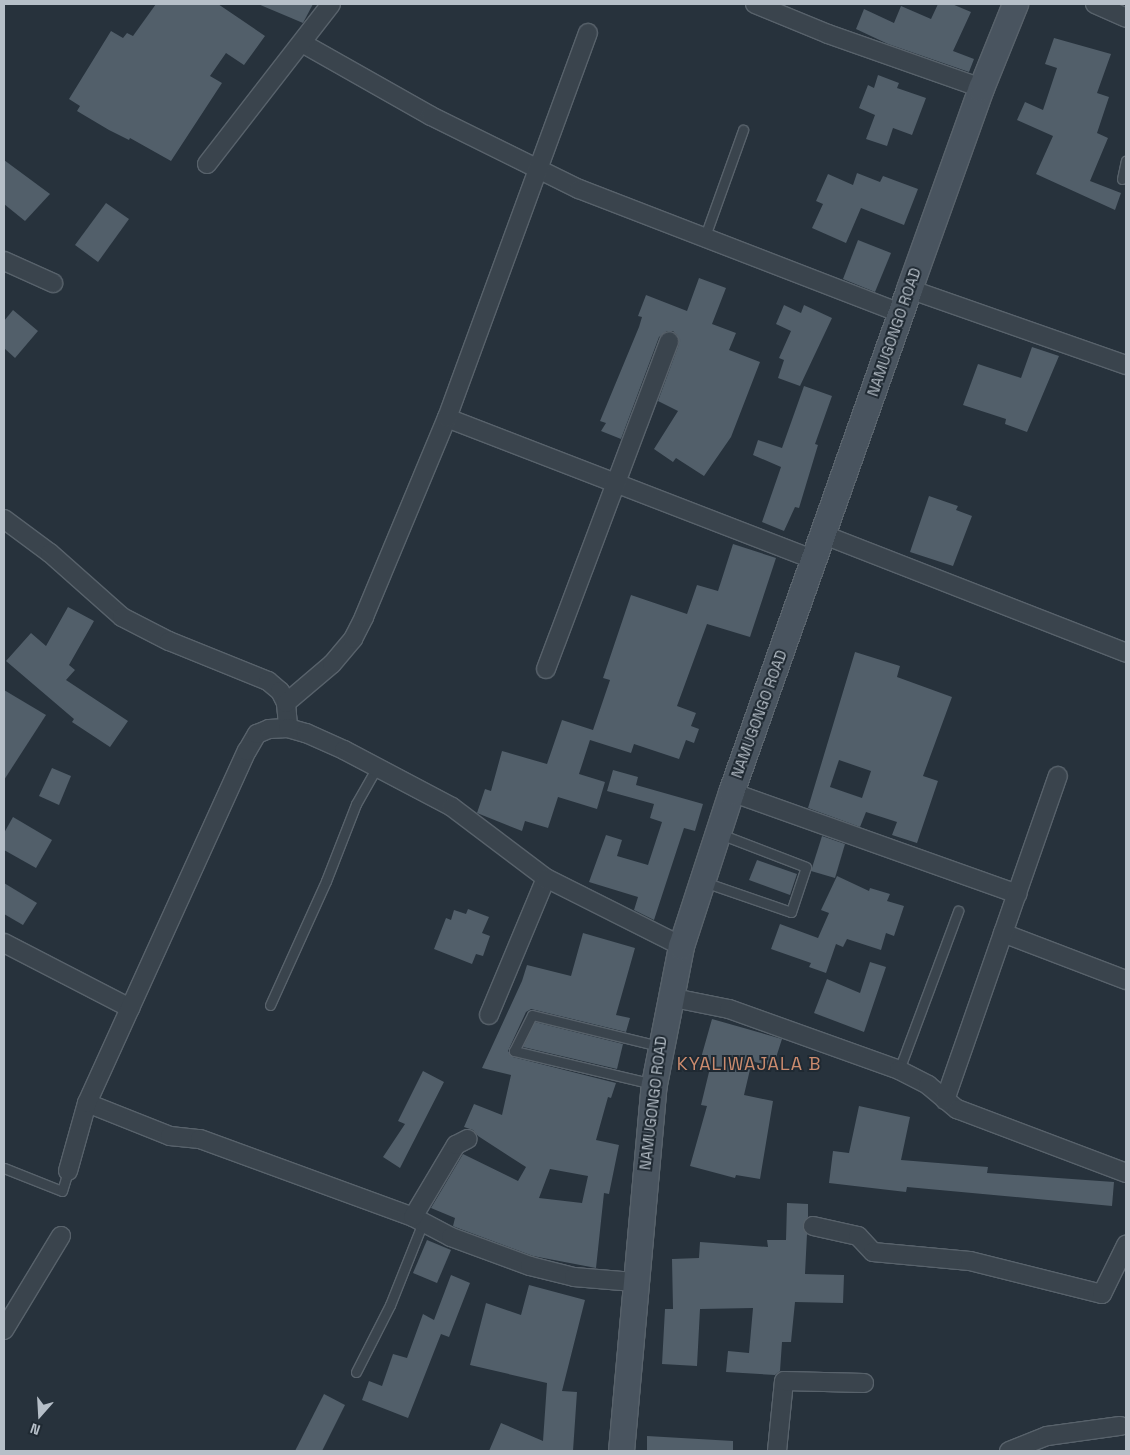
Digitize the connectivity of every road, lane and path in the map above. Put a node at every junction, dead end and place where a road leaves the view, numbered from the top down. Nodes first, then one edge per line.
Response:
1 (331, 4) edge
2 (755, 4) edge
3 (1016, 4) edge
4 (1095, 4) edge
5 (1126, 18) edge
6 (588, 33) dead end
7 (302, 43) junction
8 (981, 88) junction
9 (743, 130) dead end
10 (1126, 160) edge
11 (207, 164) dead end
12 (537, 169) junction
13 (1122, 178) dead end
14 (704, 239) junction
15 (4, 261) edge
16 (53, 283) dead end
17 (908, 289) junction
18 (900, 313) junction
19 (669, 341) dead end
20 (1126, 365) edge
21 (447, 418) junction
22 (617, 484) junction
23 (4, 518) edge
24 (824, 535) junction
25 (815, 560) junction
26 (1126, 653) edge
27 (546, 669) dead end
28 (286, 703) junction
29 (288, 728) junction
30 (377, 767) junction
31 (1058, 776) dead end
32 (731, 792) junction
33 (717, 833) junction
34 (546, 878) junction
35 (701, 882) junction
36 (1017, 894) junction
37 (958, 912) dead end
38 (1004, 933) junction
39 (4, 943) edge
40 (681, 946) junction
41 (1126, 980) edge
42 (669, 997) junction
43 (270, 1005) dead end
44 (130, 1008) junction
45 (489, 1015) dead end
46 (659, 1046) junction
47 (899, 1070) junction
48 (654, 1084) junction
49 (945, 1100) junction
50 (87, 1103) junction
51 (468, 1139) dead end
52 (4, 1168) edge
53 (68, 1171) joint
54 (1126, 1173) edge
55 (418, 1219) junction
56 (813, 1226) dead end
57 (61, 1236) dead end
58 (1126, 1245) edge
59 (634, 1282) junction
60 (4, 1330) edge
61 (356, 1372) dead end
62 (864, 1383) dead end
63 (1120, 1426) dead end
64 (621, 1451) edge
65 (777, 1451) edge
66 (1009, 1451) edge

1 - 7 street
2 - 8 street
3 - 8 main road, NAMUGONGO ROAD
4 - 5 street
6 - 12 street
7 - 11 street
7 - 12 street
8 - 17 main road, NAMUGONGO ROAD
9 - 14 lane
10 - 13 lane
12 - 14 street
12 - 21 street
14 - 18 street
15 - 16 street
17 - 18 main road, NAMUGONGO ROAD
17 - 20 street
18 - 24 main road, NAMUGONGO ROAD
19 - 22 street
21 - 22 street
21 - 28 street
22 - 25 street
22 - 27 street
23 - 28 street
24 - 25 main road, NAMUGONGO ROAD
24 - 26 street
25 - 32 main road, NAMUGONGO ROAD
28 - 29 street
29 - 30 street
29 - 44 street
30 - 34 street
30 - 43 lane
31 - 36 street
32 - 33 main road, NAMUGONGO ROAD
32 - 36 street
33 - 35 main road, NAMUGONGO ROAD
33 - 35 lane
34 - 40 street
34 - 45 street
35 - 40 main road, NAMUGONGO ROAD
36 - 38 street
37 - 47 lane
38 - 41 street
38 - 49 street
39 - 44 street
40 - 42 main road, NAMUGONGO ROAD
42 - 46 main road, NAMUGONGO ROAD
42 - 47 street
44 - 50 street
46 - 48 main road, NAMUGONGO ROAD
46 - 48 lane
47 - 49 street
48 - 59 main road, NAMUGONGO ROAD
49 - 54 street
50 - 53 street
50 - 55 street
51 - 55 street
52 - 53 lane
55 - 59 street
55 - 61 lane
56 - 58 street
57 - 60 street
59 - 64 main road, NAMUGONGO ROAD
62 - 65 street
63 - 66 street

